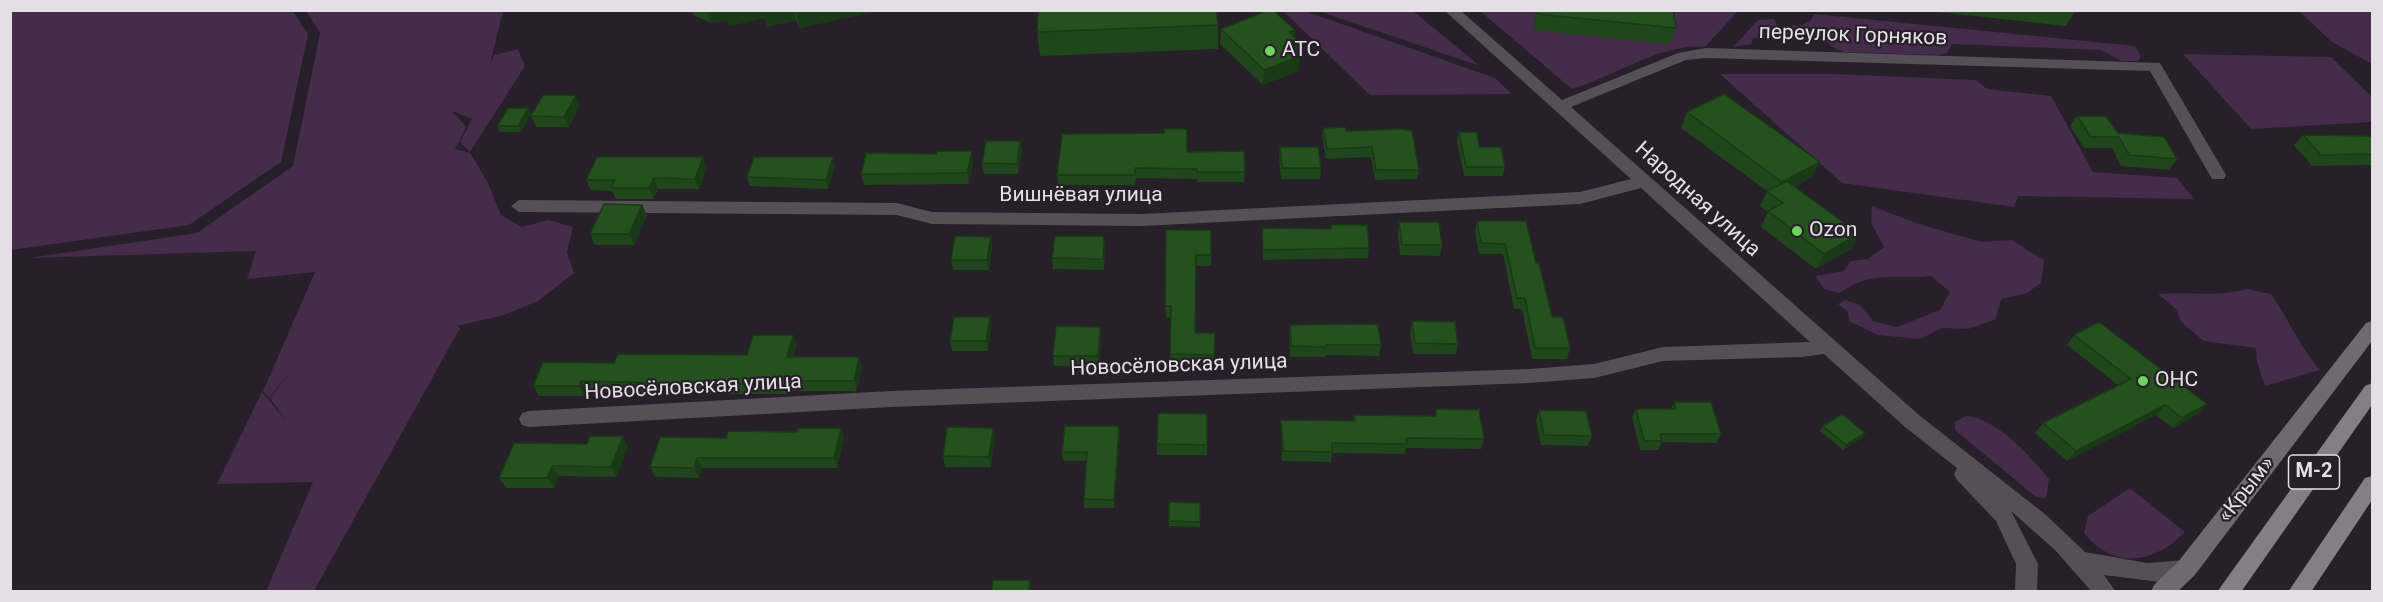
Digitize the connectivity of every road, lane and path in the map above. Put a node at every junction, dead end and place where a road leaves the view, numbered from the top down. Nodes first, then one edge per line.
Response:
1 (1451, 10) edge
2 (1560, 106) junction
3 (2218, 175) dead end
4 (1642, 182) junction
5 (519, 206) dead end
6 (2373, 328) edge
7 (1828, 346) junction
8 (2373, 391) edge
9 (529, 419) dead end
10 (1915, 423) junction
11 (2373, 484) edge
12 (2084, 561) junction
13 (2186, 569) junction
14 (2302, 588) edge
15 (2026, 591) edge
16 (2105, 591) edge
17 (2162, 591) edge
18 (2228, 591) edge

1 - 2 street, Народная улица
2 - 3 street, переулок Горняков
2 - 4 street, Народная улица
4 - 5 street, Вишнёвая улица
4 - 7 street, Народная улица
6 - 13 main road, «Крым» / М-2
7 - 9 street, Новосёловская улица
7 - 10 street, Народная улица
8 - 18 main road, М-2
10 - 12 street
10 - 15 street
11 - 14 main road, М-2
12 - 13 street
12 - 16 street
13 - 17 main road, «Крым» / М-2

